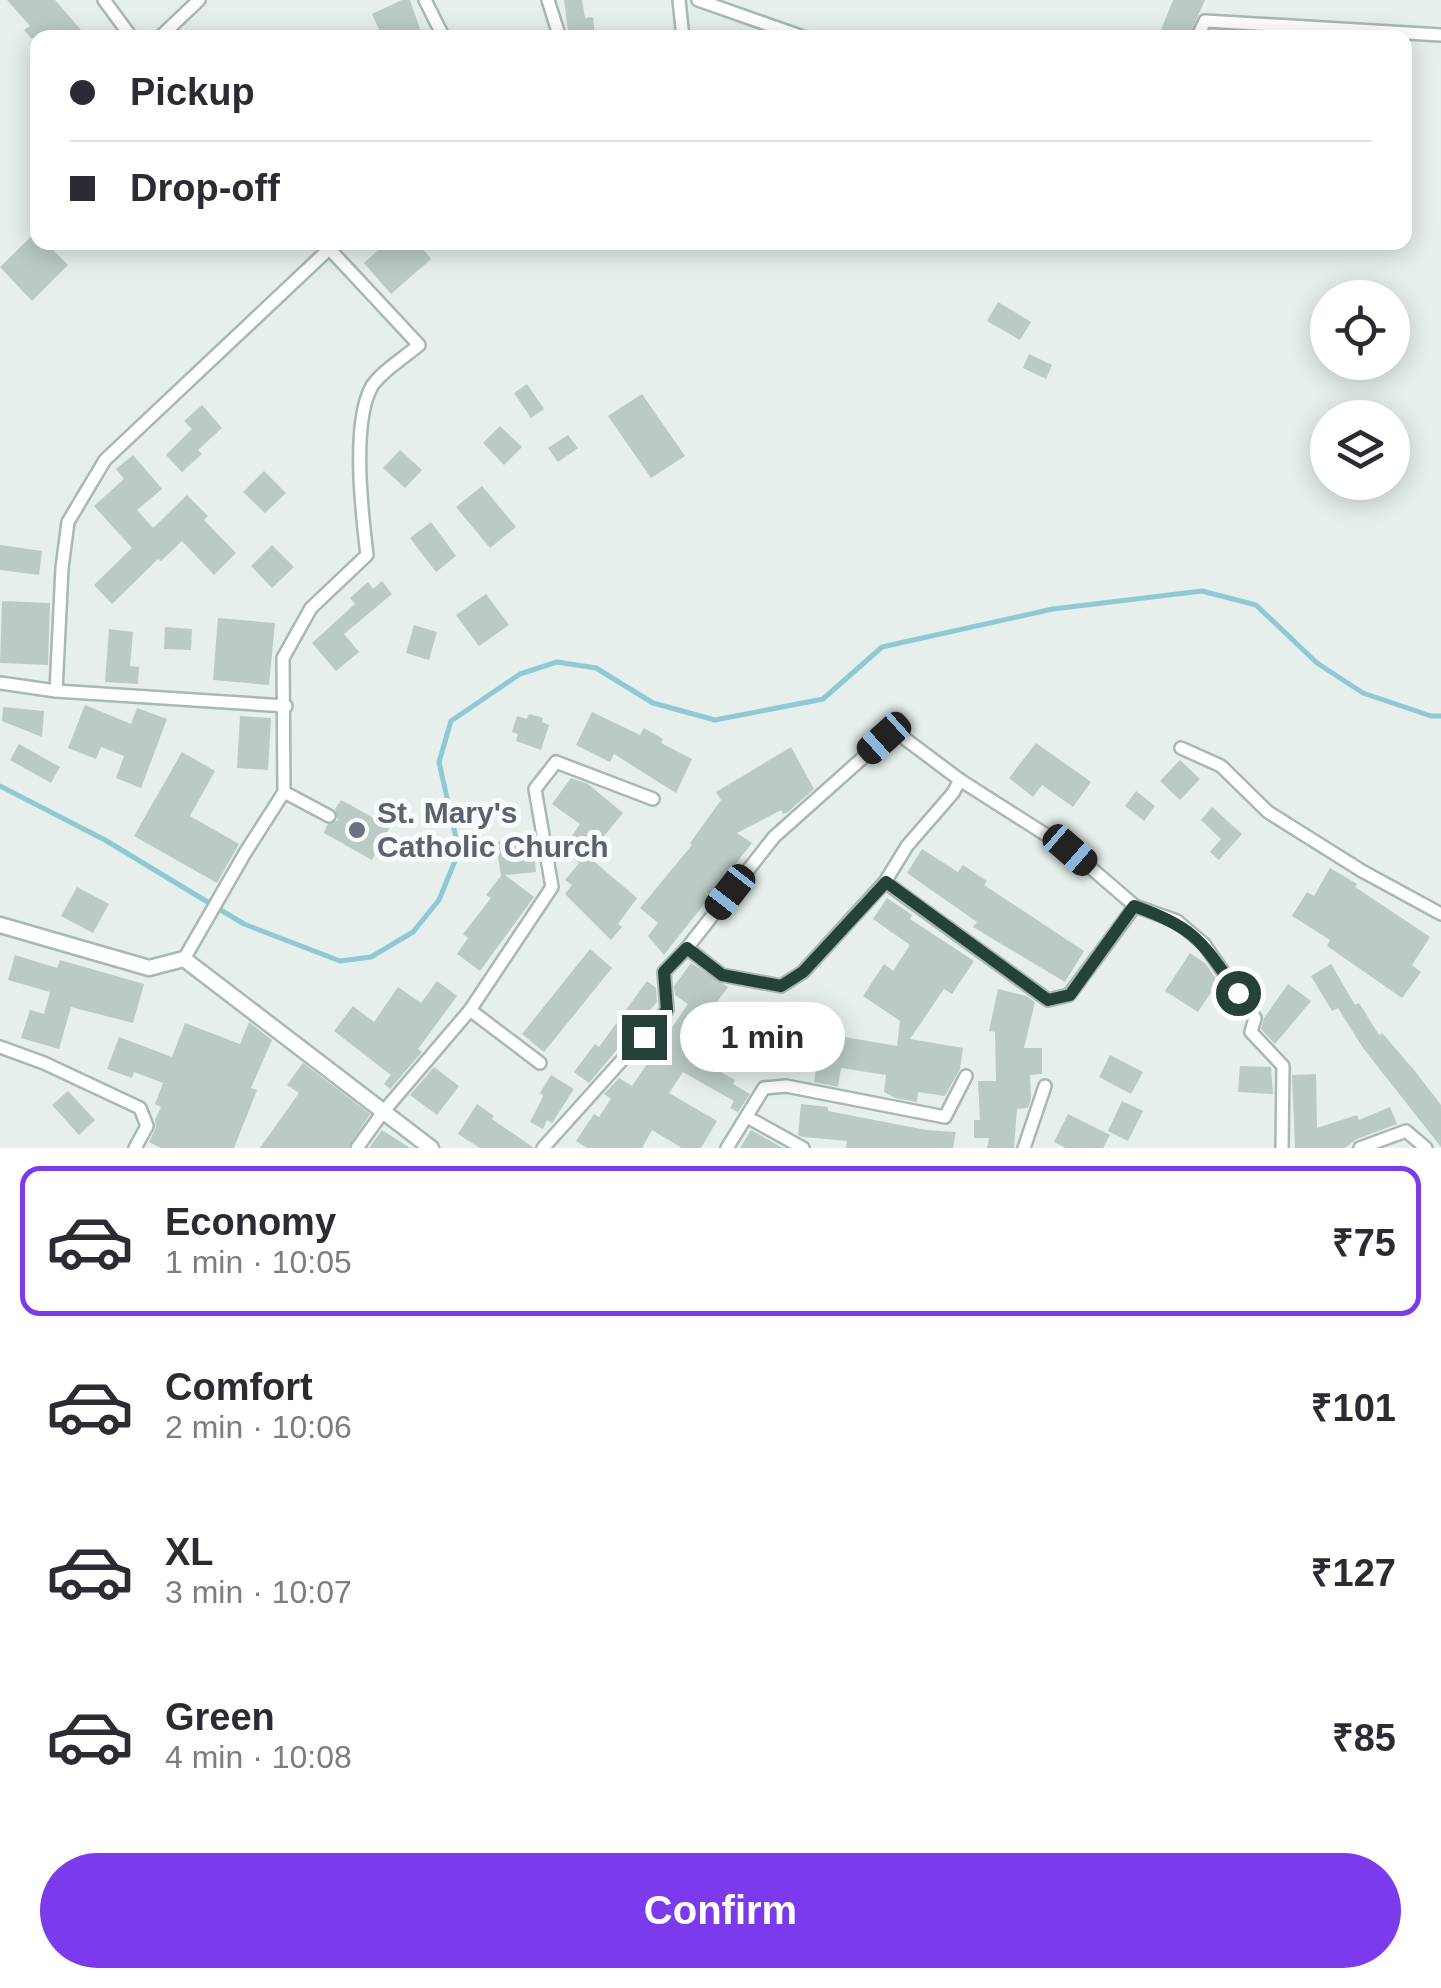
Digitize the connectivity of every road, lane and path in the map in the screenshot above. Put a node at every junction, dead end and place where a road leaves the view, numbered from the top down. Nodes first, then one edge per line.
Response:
1 (104, 0) edge
2 (199, 0) edge
3 (444, 0) edge
4 (548, 0) edge
5 (679, 0) edge
6 (698, 0) edge
7 (427, 4) edge
8 (126, 30) edge
9 (167, 30) edge
10 (440, 30) edge
11 (557, 30) edge
12 (682, 30) edge
13 (783, 30) edge
14 (1200, 30) edge
15 (1357, 30) edge
16 (1412, 33) edge
17 (1441, 35) edge
18 (322, 250) edge
19 (330, 250) edge
20 (0, 682) edge
21 (56, 690) junction
22 (286, 706) junction
23 (1181, 748) dead end
24 (960, 780) junction
25 (284, 792) junction
26 (654, 798) dead end
27 (329, 816) dead end
28 (886, 882) junction
29 (1134, 906) junction
30 (1441, 914) edge
31 (0, 925) edge
32 (687, 948) junction
33 (184, 958) junction
34 (470, 1010) junction
35 (0, 1047) edge
36 (540, 1063) dead end
37 (966, 1076) dead end
38 (1045, 1086) dead end
39 (384, 1112) junction
40 (746, 1117) junction
41 (137, 1148) edge
42 (358, 1148) edge
43 (431, 1148) edge
44 (542, 1148) edge
45 (726, 1148) edge
46 (803, 1148) edge
47 (1024, 1148) edge
48 (1282, 1148) edge
49 (1360, 1148) edge
50 (1426, 1148) edge

1 - 8 street
2 - 9 street
3 - 7 street
4 - 11 street
5 - 12 street
6 - 13 street
7 - 10 street
14 - 15 street
16 - 17 street
18 - 21 street
19 - 22 street
20 - 21 street
21 - 22 street
22 - 25 street
23 - 30 street
24 - 28 street
24 - 29 street
24 - 32 street
25 - 27 street
25 - 33 street
26 - 34 street
28 - 29 street
28 - 32 street
29 - 48 street
31 - 33 street
32 - 44 street
33 - 39 street
34 - 36 street
34 - 39 street
35 - 41 street
37 - 40 street
38 - 47 street
39 - 42 street
39 - 43 street
40 - 45 street
40 - 46 street
49 - 50 street

